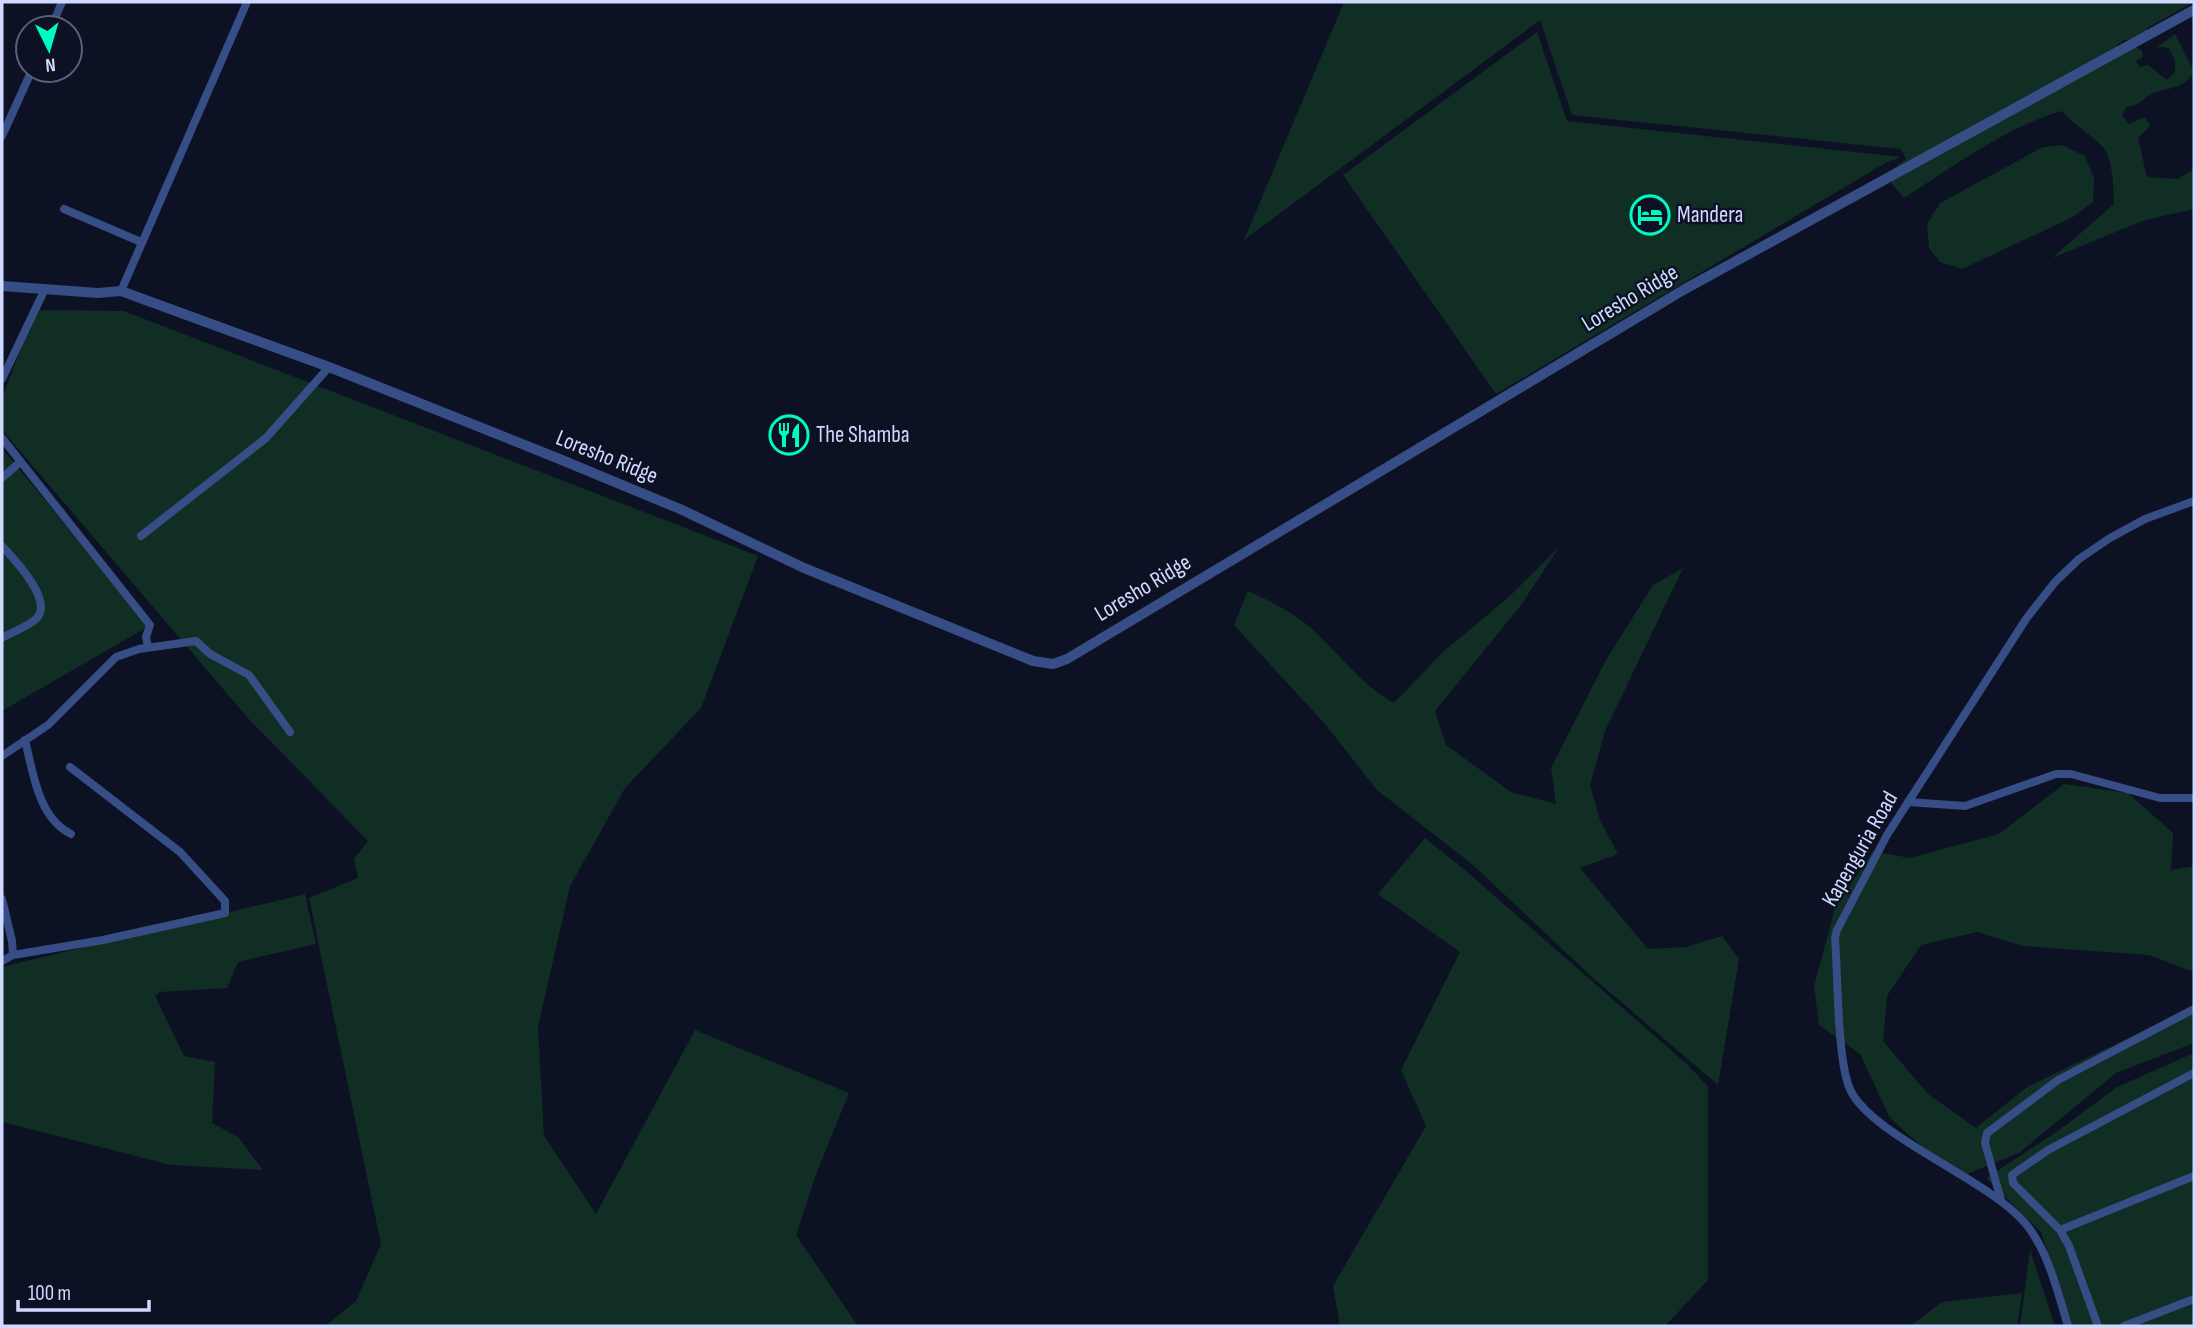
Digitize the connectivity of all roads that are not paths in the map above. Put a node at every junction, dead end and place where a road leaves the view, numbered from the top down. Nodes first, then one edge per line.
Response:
1 (247, 2) edge
2 (2194, 10) edge
3 (26, 84) edge
4 (2, 136) edge
5 (64, 209) dead end
6 (141, 242) junction
7 (2, 286) edge
8 (44, 291) junction
9 (121, 291) junction
10 (329, 368) junction
11 (2, 379) edge
12 (2, 438) edge
13 (20, 462) junction
14 (2, 478) edge
15 (2194, 501) edge
16 (141, 536) dead end
17 (2, 545) edge
18 (2, 638) edge
19 (148, 647) junction
20 (290, 732) dead end
21 (25, 740) junction
22 (2, 757) edge
23 (70, 767) dead end
24 (2194, 798) edge
25 (1908, 802) junction
26 (71, 834) dead end
27 (2, 899) edge
28 (13, 955) junction
29 (2, 961) edge
30 (2194, 1009) edge
31 (2194, 1073) edge
32 (2194, 1176) edge
33 (2001, 1199) junction
34 (2060, 1230) junction
35 (2194, 1298) edge
36 (2068, 1326) edge
37 (2098, 1326) edge
38 (2124, 1326) edge

1 - 6 street
2 - 10 street, Loresho Ridge
3 - 4 street
5 - 6 street
6 - 9 street
7 - 8 street, Loresho Ridge
8 - 9 street, Loresho Ridge
8 - 11 street
9 - 10 street, Loresho Ridge
10 - 16 street
12 - 13 street
13 - 14 street
13 - 19 street
15 - 25 street, Kapenguria Road
17 - 18 street
19 - 20 street
19 - 21 street
21 - 22 street
21 - 26 street
23 - 28 street
24 - 25 street
25 - 33 street, Kapenguria Road
27 - 28 street
28 - 29 street
30 - 33 street
31 - 34 street
32 - 34 street
33 - 36 street, Kapenguria Road
34 - 37 street
35 - 38 street

